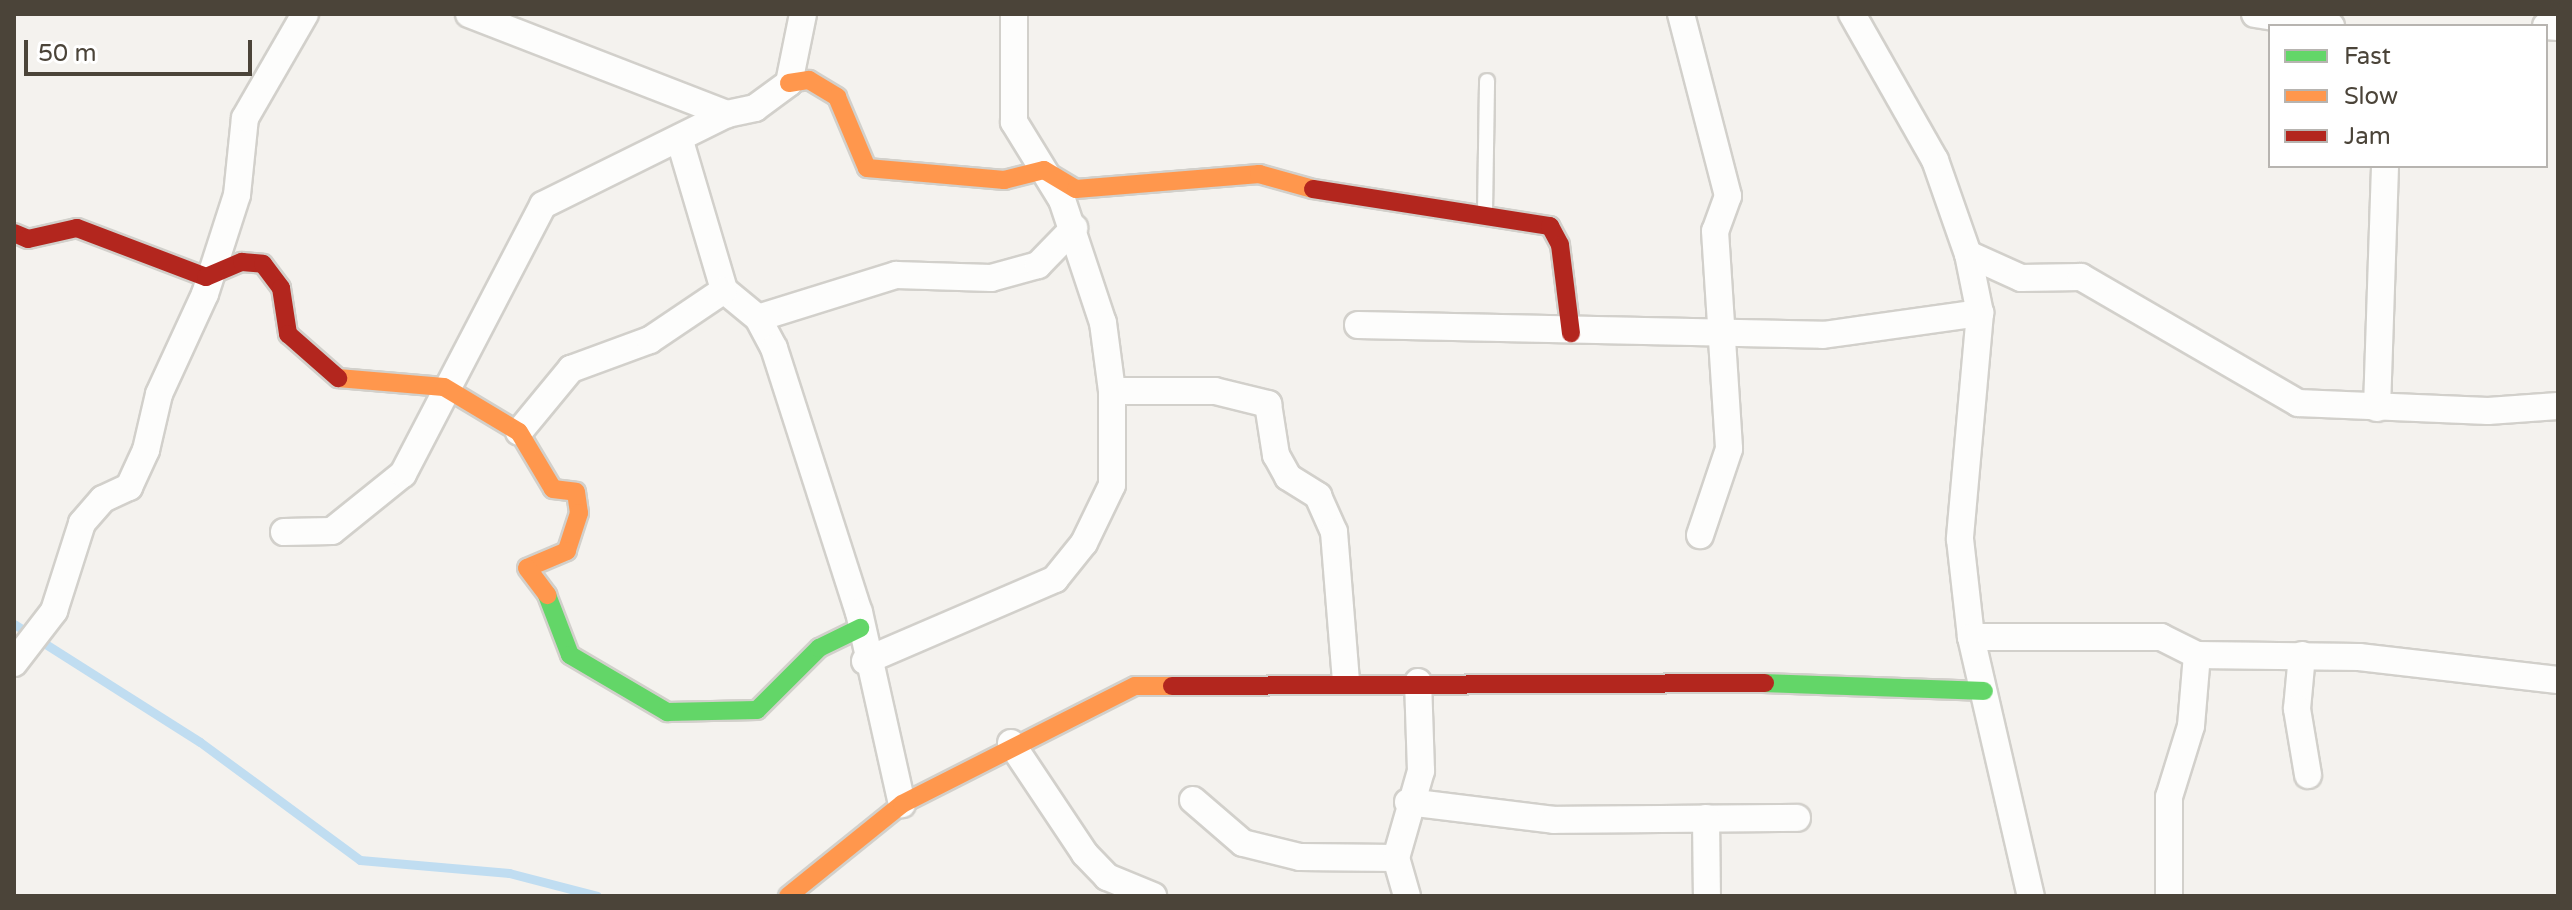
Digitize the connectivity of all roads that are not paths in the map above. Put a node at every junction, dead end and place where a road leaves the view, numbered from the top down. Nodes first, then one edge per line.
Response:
1 (305, 14) edge
2 (469, 14) edge
3 (803, 14) edge
4 (1014, 14) edge
5 (1681, 14) edge
6 (1852, 14) edge
7 (2255, 14) edge
8 (2288, 17) edge
9 (2321, 24) edge
10 (1487, 81) dead end
11 (789, 83) junction
12 (727, 114) junction
13 (680, 141) junction
14 (2385, 168) edge
15 (1044, 170) junction
16 (1117, 187) junction
17 (1485, 214) junction
18 (1074, 230) junction
19 (14, 233) edge
20 (1968, 254) junction
21 (206, 277) junction
22 (724, 290) junction
23 (1980, 313) junction
24 (758, 318) junction
25 (1358, 325) dead end
26 (1571, 333) junction
27 (1723, 337) junction
28 (444, 387) junction
29 (1112, 391) junction
30 (2558, 406) edge
31 (2377, 408) junction
32 (519, 432) junction
33 (284, 532) dead end
34 (1700, 535) dead end
35 (860, 628) junction
36 (1971, 637) junction
37 (2197, 655) junction
38 (2302, 655) junction
39 (865, 661) junction
40 (14, 663) edge
41 (2558, 680) edge
42 (1346, 681) junction
43 (1418, 682) junction
44 (1984, 691) junction
45 (1011, 743) junction
46 (2308, 775) dead end
47 (1193, 800) dead end
48 (1408, 802) junction
49 (902, 804) junction
50 (1706, 818) junction
51 (1797, 818) dead end
52 (1396, 858) junction
53 (1143, 894) edge
54 (788, 896) edge
55 (1407, 896) edge
56 (1707, 896) edge
57 (2031, 896) edge
58 (2169, 896) edge

1 - 21 street
2 - 12 street
3 - 11 street
4 - 15 street
5 - 27 street
6 - 20 street
7 - 8 street
8 - 9 street
10 - 17 lane
11 - 12 street
11 - 15 street
12 - 13 street
13 - 22 street
13 - 28 street
14 - 31 street
15 - 16 street
15 - 18 street
16 - 17 street
16 - 18 street
17 - 26 street
18 - 24 street
18 - 29 street
19 - 21 street
20 - 23 street
20 - 31 street
21 - 28 street
21 - 40 street
22 - 24 street
22 - 32 street
23 - 27 street
23 - 36 street
24 - 35 street
25 - 26 street
26 - 27 street
27 - 34 street
28 - 32 street
28 - 33 street
29 - 39 street
29 - 42 street
30 - 31 street
32 - 35 street
35 - 39 street
36 - 37 street
36 - 44 street
37 - 38 street
37 - 58 street
38 - 41 street
38 - 46 street
39 - 49 street
42 - 43 street
42 - 45 street
43 - 44 street
43 - 48 street
44 - 57 street
45 - 49 street
45 - 53 street
47 - 52 street
48 - 50 street
48 - 52 street
49 - 54 street
50 - 51 street
50 - 56 street
52 - 55 street

